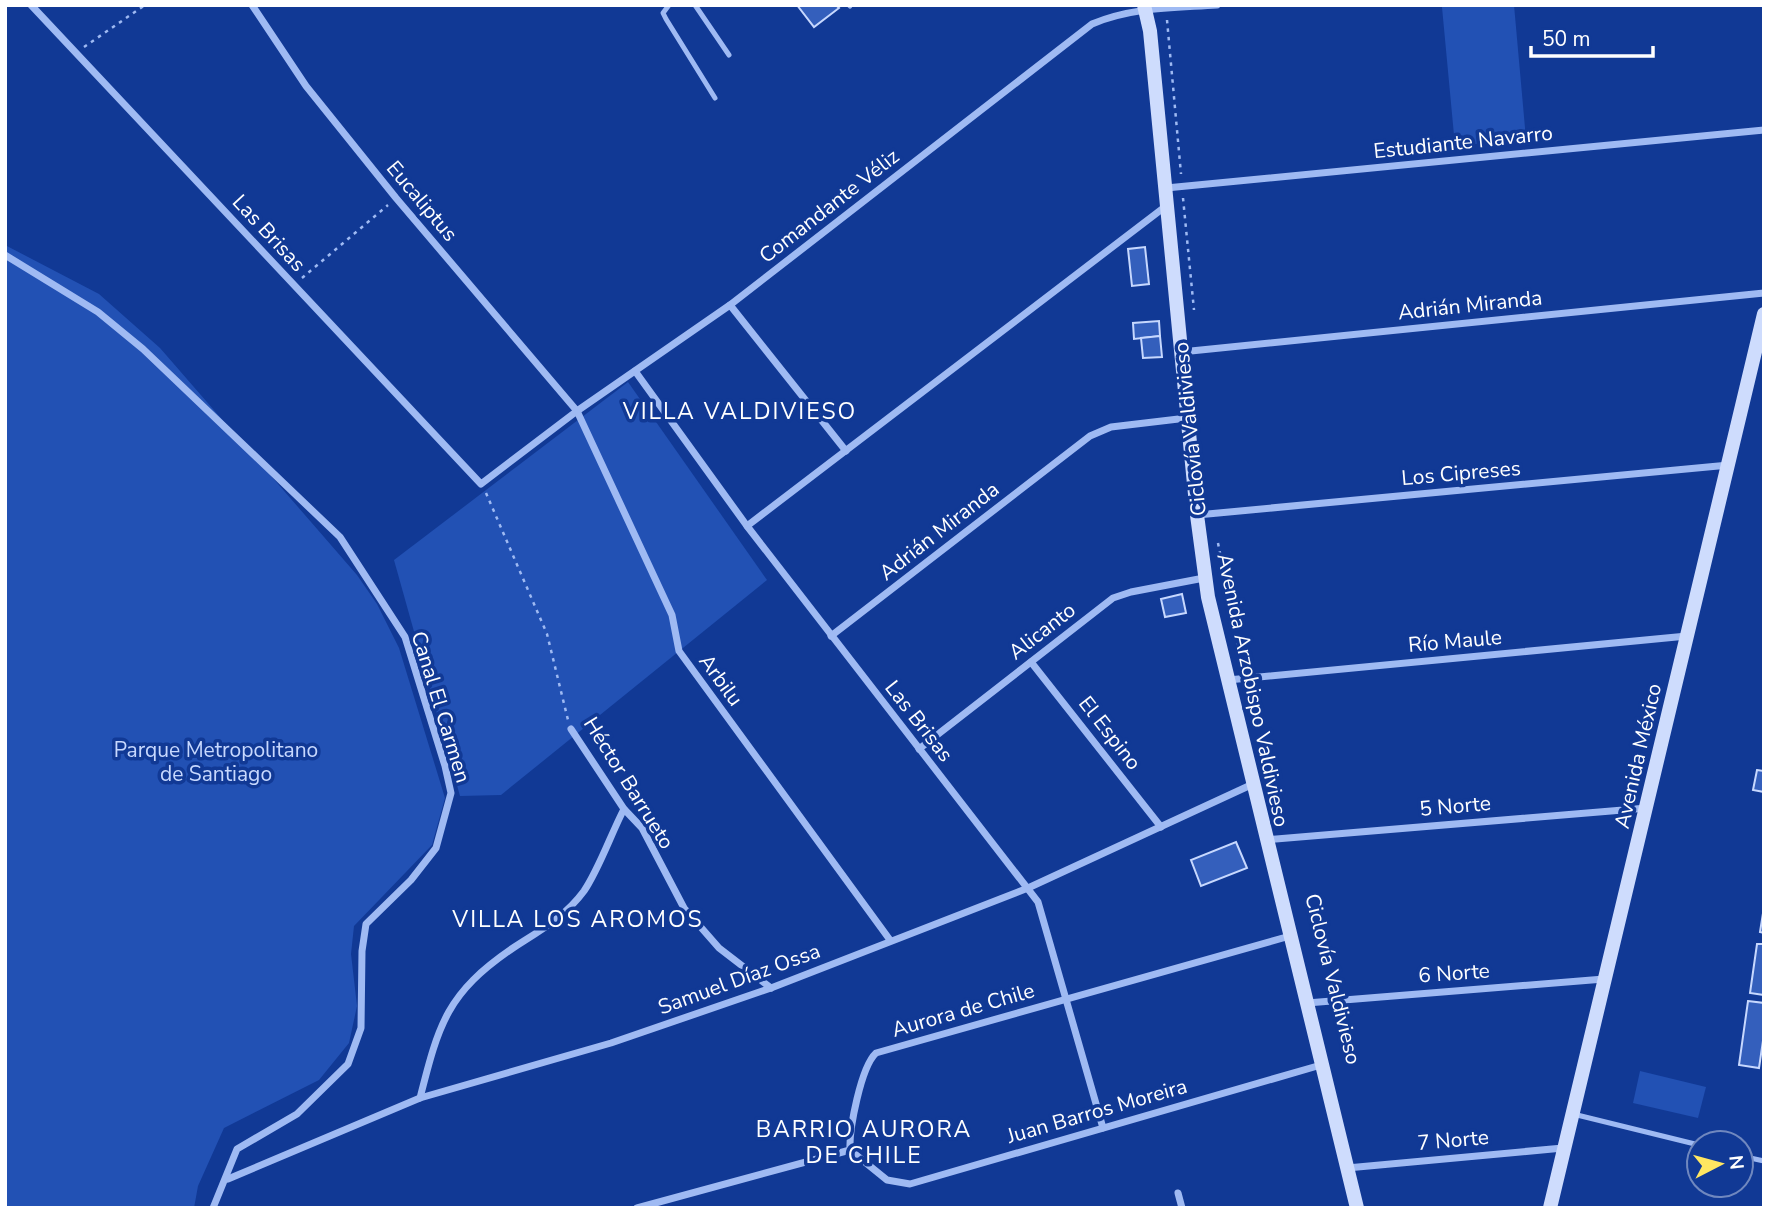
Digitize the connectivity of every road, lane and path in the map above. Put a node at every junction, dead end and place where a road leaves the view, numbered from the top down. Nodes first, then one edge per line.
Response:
1 (31, 5) edge
2 (145, 5) edge
3 (252, 5) edge
4 (669, 5) edge
5 (695, 5) edge
6 (1217, 5) edge
7 (1146, 7) edge
8 (1166, 9) junction
9 (75, 52) junction
10 (729, 55) dead end
11 (715, 98) dead end
12 (1764, 130) edge
13 (1182, 187) junction
14 (1166, 188) junction
15 (396, 198) junction
16 (1167, 204) junction
17 (5, 255) edge
18 (294, 285) junction
19 (1764, 293) edge
20 (730, 305) junction
21 (1764, 314) edge
22 (1195, 323) dead end
23 (1180, 352) junction
24 (635, 372) junction
25 (577, 411) junction
26 (1187, 418) junction
27 (846, 451) junction
28 (1728, 465) junction
29 (481, 484) junction
30 (1196, 515) junction
31 (747, 526) junction
32 (1217, 540) dead end
33 (1205, 578) junction
34 (831, 636) junction
35 (1687, 636) junction
36 (1031, 662) junction
37 (1245, 678) junction
38 (1227, 680) junction
39 (571, 729) joint
40 (919, 750) junction
41 (1252, 785) junction
42 (1648, 807) junction
43 (624, 809) junction
44 (1161, 827) junction
45 (1265, 840) junction
46 (1028, 888) junction
47 (1290, 936) junction
48 (890, 940) junction
49 (1605, 979) junction
50 (771, 988) junction
51 (1066, 999) junction
52 (1307, 1003) junction
53 (1322, 1065) junction
54 (420, 1098) junction
55 (1572, 1114) junction
56 (1103, 1128) junction
57 (1685, 1142) edge
58 (1563, 1148) junction
59 (850, 1150) junction
60 (1347, 1168) junction
61 (228, 1178) junction
62 (1178, 1193) dead end
63 (213, 1208) edge
64 (637, 1208) edge
65 (1182, 1208) edge
66 (1357, 1208) edge
67 (1550, 1208) edge

1 - 9 street, Las Brisas
2 - 9 path
3 - 15 street, Eucaliptus
4 - 11 lane
5 - 10 lane
6 - 8 street, Comandante Véliz
7 - 8 street, Comandante Véliz
7 - 14 street, Avenida Arzobispo Valdivieso
7 - 20 street, Comandante Véliz
8 - 13 path, Ciclovía Valdivieso
9 - 18 street, Las Brisas
12 - 13 street, Estudiante Navarro
13 - 14 street, Estudiante Navarro
13 - 22 path, Ciclovía Valdivieso
14 - 16 street, Avenida Arzobispo Valdivieso
15 - 18 path
15 - 25 street, Eucaliptus
16 - 23 street, Avenida Arzobispo Valdivieso
16 - 27 street
17 - 61 street, Canal El Carmen
18 - 29 street, Las Brisas
19 - 23 street, Adrián Miranda
20 - 24 street, Comandante Véliz
20 - 27 street
21 - 28 street, Avenida México
23 - 26 street, Avenida Arzobispo Valdivieso
24 - 25 street, Comandante Véliz
24 - 31 street, Las Brisas
25 - 29 street, Comandante Véliz
25 - 48 street, Arbilu
26 - 30 street, Avenida Arzobispo Valdivieso
26 - 34 street, Adrián Miranda
27 - 31 street
28 - 30 street, Los Cipreses
28 - 35 street, Avenida México
29 - 39 path, Héctor Barrueto
30 - 33 street, Avenida Arzobispo Valdivieso
31 - 34 street, Las Brisas
32 - 37 path, Ciclovía Valdivieso
33 - 36 street, Alicanto
33 - 38 street, Avenida Arzobispo Valdivieso
34 - 40 street, Las Brisas
35 - 37 street, Río Maule
35 - 42 street, Avenida México
36 - 40 street, Alicanto
36 - 44 street, El Espino
37 - 38 street, Río Maule
38 - 41 street, Avenida Arzobispo Valdivieso
39 - 43 street, Héctor Barrueto
40 - 46 street, Las Brisas
41 - 44 street, Samuel Díaz Ossa
41 - 45 street, Avenida Arzobispo Valdivieso
42 - 45 street, 5 Norte
42 - 49 street, Avenida México
43 - 50 street, Héctor Barrueto
43 - 54 street
44 - 46 street, Samuel Díaz Ossa
45 - 47 street, Avenida Arzobispo Valdivieso
46 - 48 street, Samuel Díaz Ossa
46 - 51 street, Las Brisas
47 - 51 street, Aurora de Chile
47 - 52 street, Avenida Arzobispo Valdivieso
48 - 50 street, Samuel Díaz Ossa
49 - 52 street, 6 Norte
49 - 55 street, Avenida México
50 - 54 street, Samuel Díaz Ossa
51 - 56 street, Las Brisas
51 - 59 street, Aurora de Chile
52 - 53 street, Avenida Arzobispo Valdivieso
53 - 56 street, Juan Barros Moreira
53 - 60 street, Avenida Arzobispo Valdivieso
54 - 61 street, Samuel Díaz Ossa
55 - 57 lane
55 - 58 street, Avenida México
56 - 59 street, Juan Barros Moreira
58 - 60 street, 7 Norte
58 - 67 street, Avenida México
59 - 64 street
60 - 66 street, Avenida Arzobispo Valdivieso
61 - 63 street, Canal El Carmen
62 - 65 street

